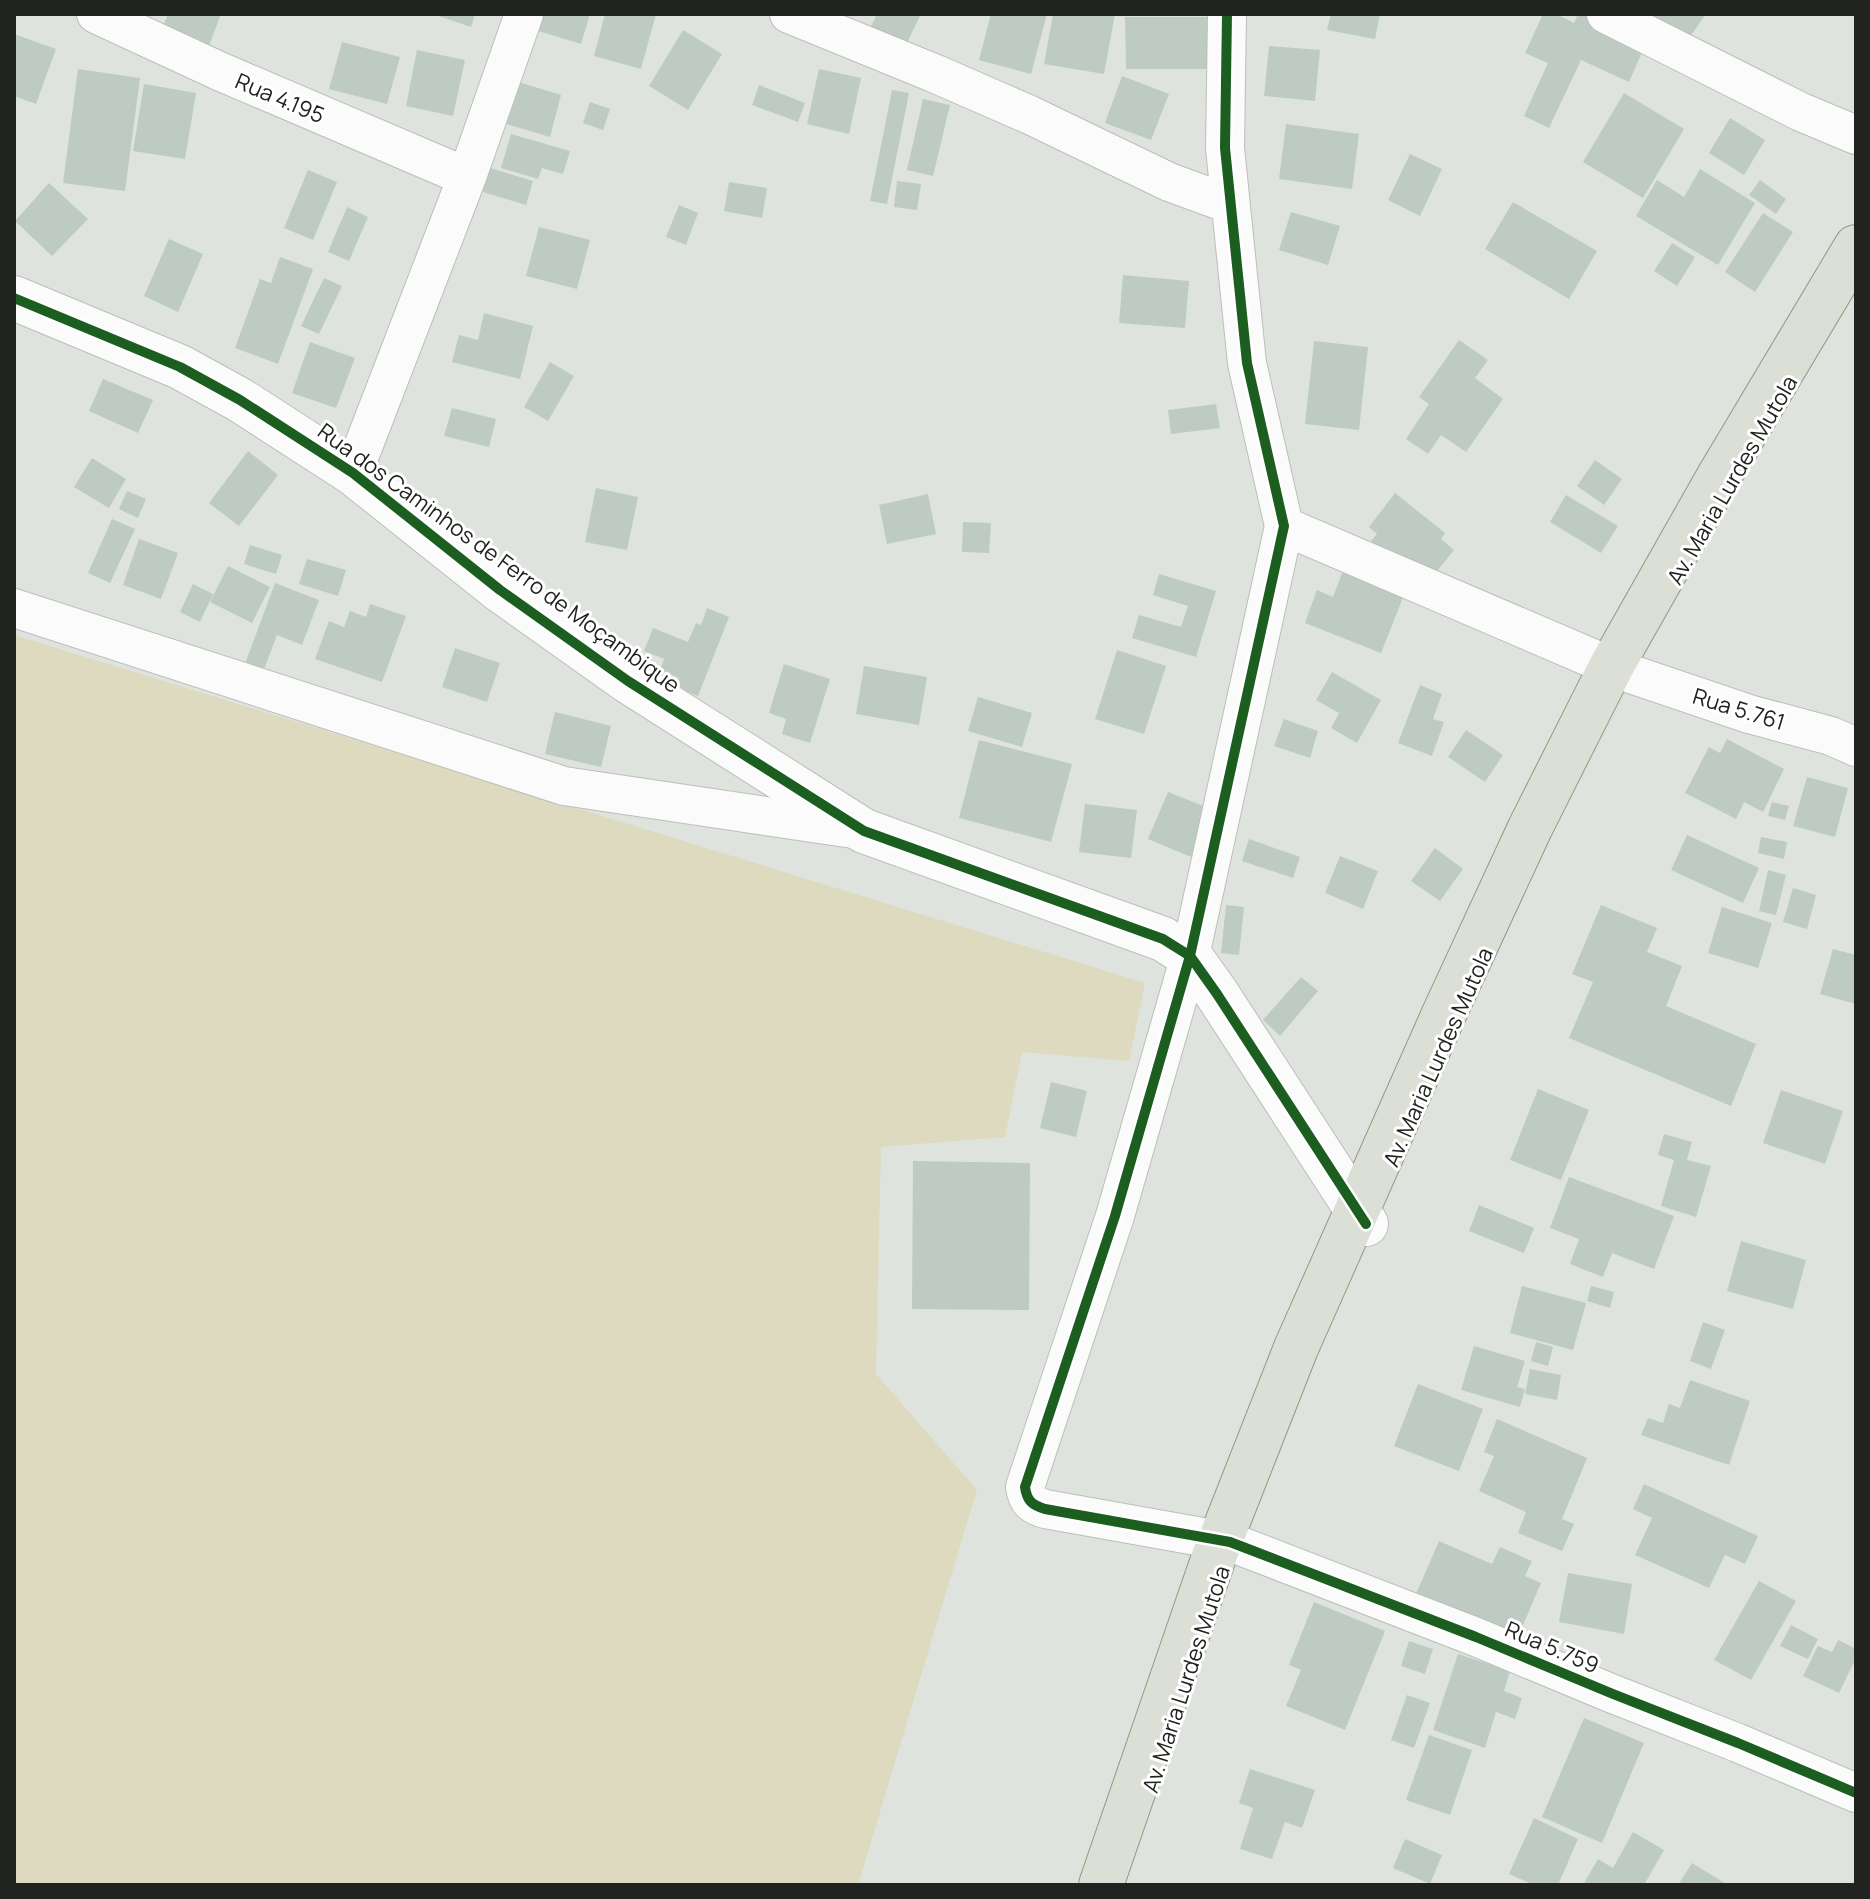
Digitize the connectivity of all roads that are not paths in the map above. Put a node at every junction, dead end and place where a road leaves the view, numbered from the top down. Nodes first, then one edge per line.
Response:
1 (96, 14) edge
2 (524, 14) edge
3 (789, 14) edge
4 (1227, 14) edge
5 (1606, 14) edge
6 (1856, 135) edge
7 (467, 177) junction
8 (1229, 204) junction
9 (1856, 247) edge
10 (1856, 275) edge
11 (14, 298) edge
12 (353, 473) junction
13 (1284, 526) junction
14 (14, 608) edge
15 (1622, 671) junction
16 (1856, 747) edge
17 (864, 831) junction
18 (1190, 956) junction
19 (1366, 1224) junction
20 (1230, 1542) junction
21 (1856, 1793) edge
22 (1101, 1885) edge
23 (1121, 1885) edge

1 - 7 street, Rua 4.195
2 - 7 street
3 - 8 street
4 - 8 street
5 - 6 street
7 - 12 street
8 - 13 street
9 - 22 main road
10 - 15 main road, Av. Maria Lurdes Mutola
11 - 12 main road, Rua dos Caminhos de Ferro de Moçambique
12 - 17 main road, Rua dos Caminhos de Ferro de Moçambique
13 - 15 street, Rua 5.761
13 - 18 street
14 - 17 street
15 - 16 street, Rua 5.761
15 - 19 main road, Av. Maria Lurdes Mutola
17 - 18 main road, Rua dos Caminhos de Ferro de Moçambique
18 - 19 main road, Rua dos Caminhos de Ferro de Moçambique
18 - 20 street, Rua 5.759
19 - 20 main road, Av. Maria Lurdes Mutola
20 - 21 street, Rua 5.759
20 - 23 main road, Av. Maria Lurdes Mutola

